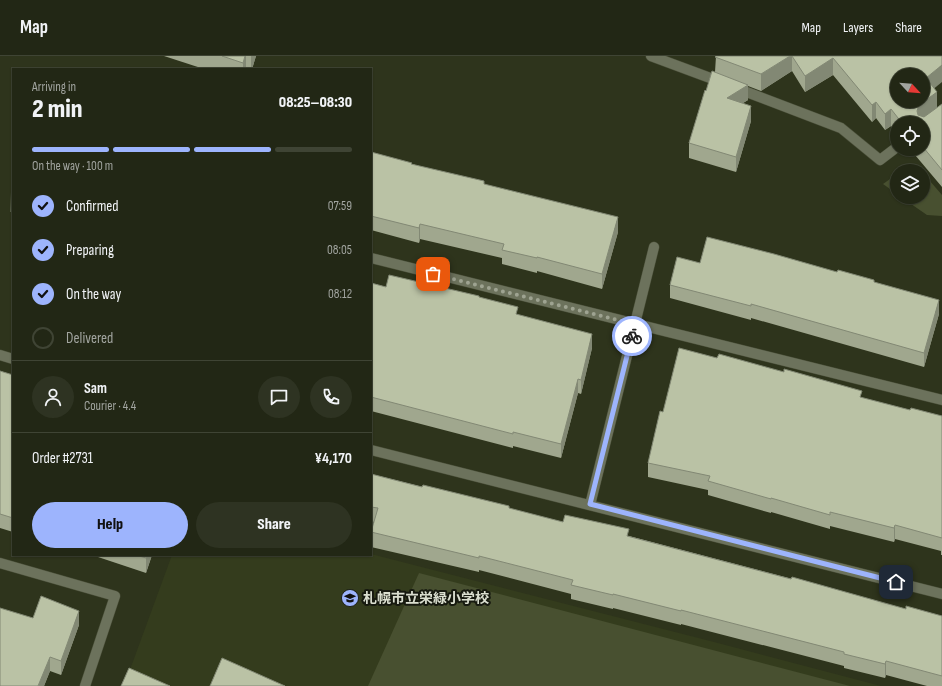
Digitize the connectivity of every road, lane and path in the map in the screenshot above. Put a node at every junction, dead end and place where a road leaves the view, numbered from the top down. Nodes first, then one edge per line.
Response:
1 (654, 56) edge
2 (890, 152) edge
3 (654, 248) dead end
4 (372, 258) edge
5 (634, 324) junction
6 (0, 355) edge
7 (12, 359) edge
8 (942, 400) edge
9 (372, 450) edge
10 (590, 504) junction
11 (0, 563) edge
12 (942, 594) edge
13 (86, 686) edge

1 - 2 street
3 - 5 street
4 - 5 street
5 - 8 street
5 - 10 street
6 - 7 street
9 - 10 street
10 - 12 street
11 - 13 street

